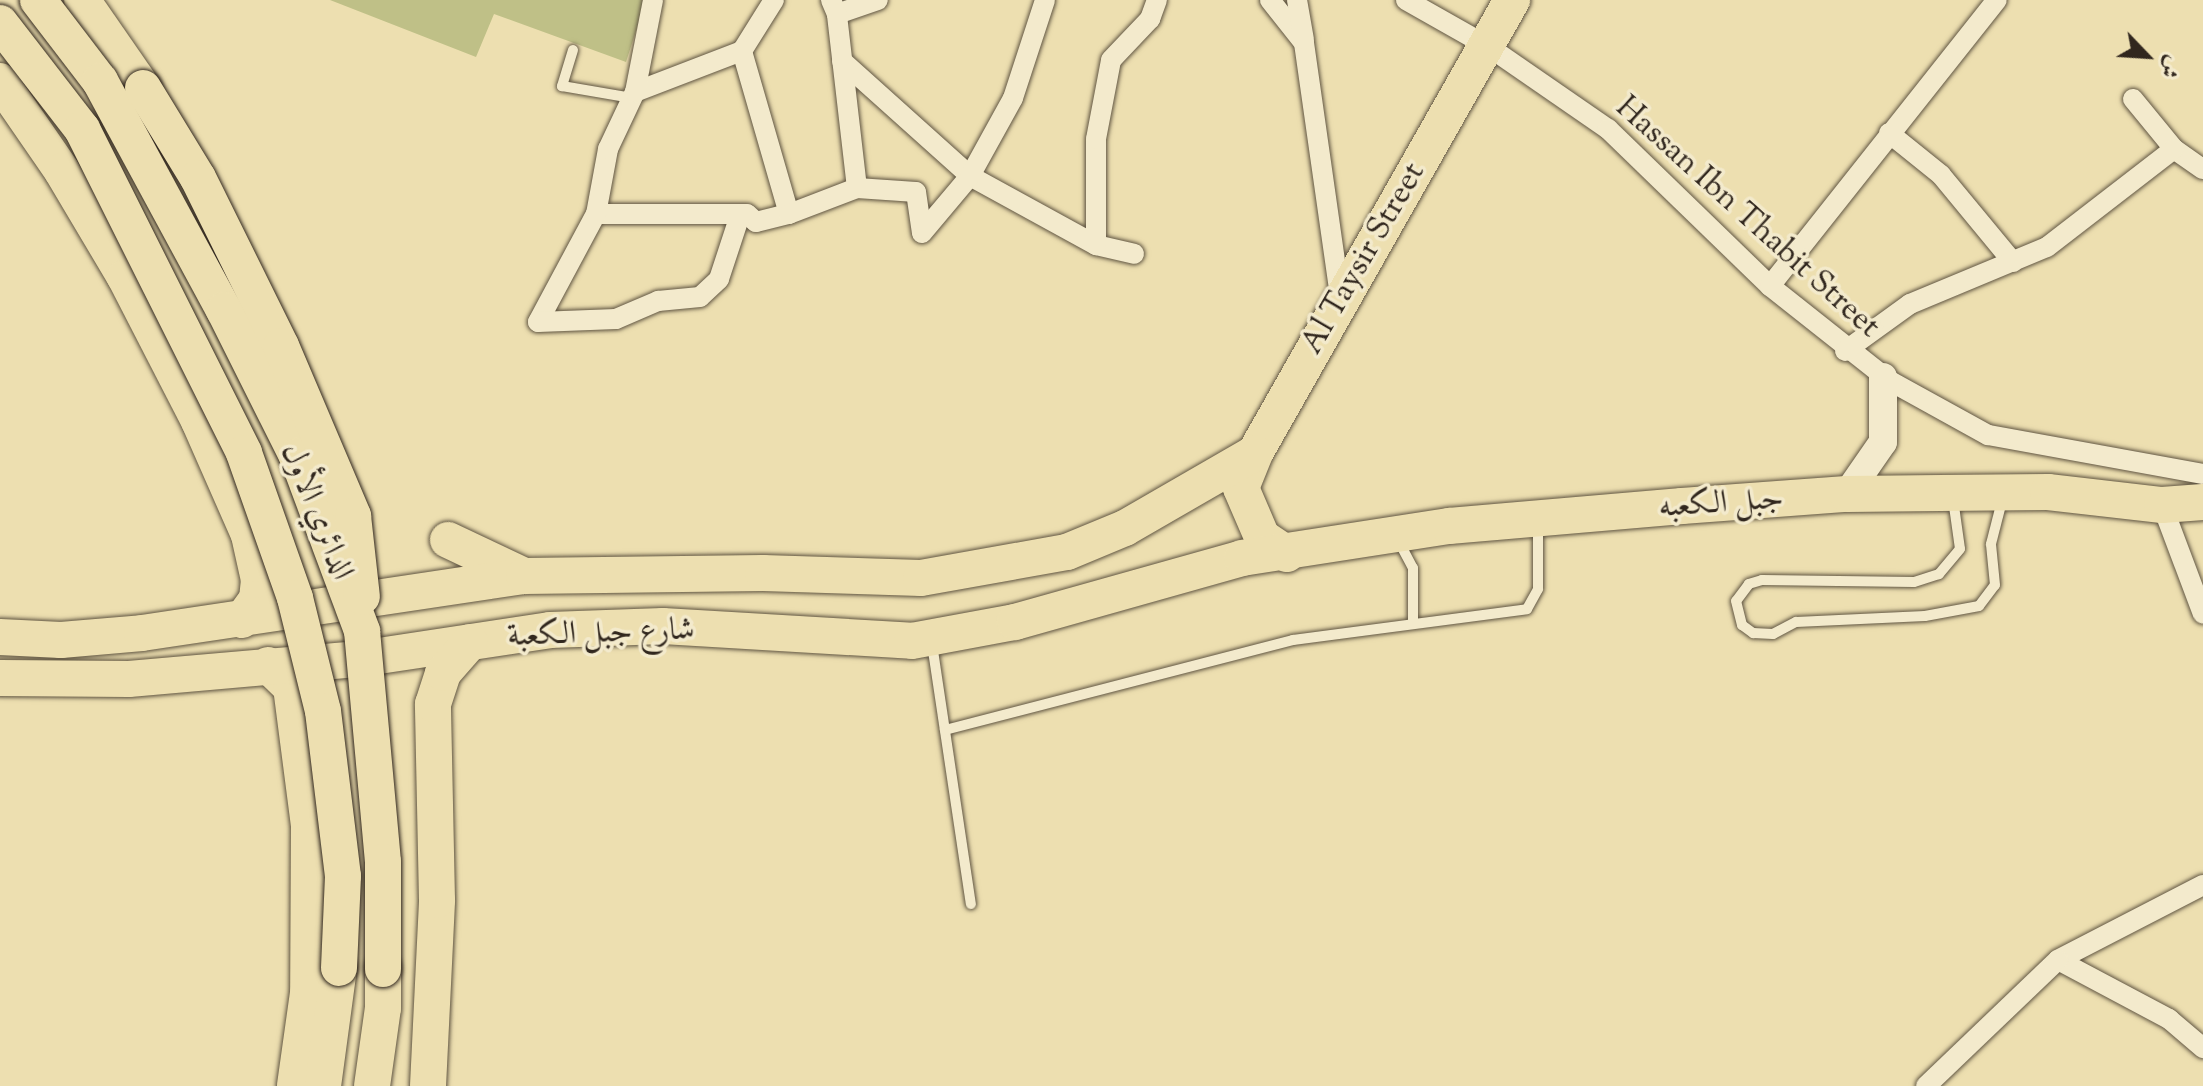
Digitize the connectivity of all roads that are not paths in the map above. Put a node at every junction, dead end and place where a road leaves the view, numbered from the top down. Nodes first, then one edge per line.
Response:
1 (38, 0) edge
2 (82, 0) edge
3 (653, 0) edge
4 (774, 0) edge
5 (878, 0) edge
6 (1045, 0) edge
7 (1157, 0) edge
8 (1270, 0) edge
9 (1297, 0) edge
10 (1406, 0) edge
11 (1512, 0) edge
12 (1997, 0) edge
13 (834, 7) edge
14 (0, 23) edge
15 (1304, 43) junction
16 (1489, 47) junction
17 (573, 50) dead end
18 (742, 51) junction
19 (842, 61) junction
20 (0, 81) edge
21 (633, 95) junction
22 (2133, 99) dead end
23 (1889, 133) junction
24 (2174, 149) junction
25 (2203, 169) edge
26 (970, 176) junction
27 (857, 188) junction
28 (596, 214) junction
29 (789, 214) junction
30 (740, 215) junction
31 (1096, 245) junction
32 (1134, 254) dead end
33 (2013, 262) junction
34 (1770, 286) junction
35 (1340, 296) junction
36 (1845, 351) junction
37 (1883, 377) junction
38 (1255, 453) junction
39 (2203, 474) edge
40 (1951, 493) junction
41 (2005, 493) junction
42 (1847, 494) junction
43 (2203, 502) edge
44 (2162, 505) junction
45 (1538, 518) junction
46 (1395, 535) junction
47 (448, 540) dead end
48 (1287, 554) junction
49 (1242, 558) joint
50 (524, 576) junction
51 (2203, 614) edge
52 (242, 620) junction
53 (1413, 624) junction
54 (362, 631) junction
55 (0, 637) edge
56 (932, 638) junction
57 (470, 642) junction
58 (268, 665) junction
59 (0, 678) edge
60 (945, 730) junction
61 (2203, 885) edge
62 (971, 904) dead end
63 (2058, 960) junction
64 (2203, 1048) edge
65 (295, 1086) edge
66 (323, 1086) edge
67 (372, 1086) edge
68 (428, 1086) edge
69 (1926, 1086) edge

1 - 54 highway, الدائري الأول, bridge
2 - 54 highway, bridge
3 - 21 street
4 - 18 street
5 - 13 street
6 - 26 street
7 - 31 street
8 - 15 street
9 - 15 street
10 - 16 street, Hassan Ibn Thabit Street
11 - 16 highway, Al Taysir Street
12 - 23 street
13 - 19 street
14 - 66 highway, الدائري الأول, bridge
15 - 35 street
16 - 34 street, Hassan Ibn Thabit Street
16 - 35 highway, Al Taysir Street
17 - 21 lane
18 - 21 street
18 - 29 street
19 - 26 street
19 - 27 street
20 - 52 highway
21 - 28 street
22 - 24 street
23 - 33 street
23 - 34 street
24 - 25 street
24 - 33 street
26 - 27 street
26 - 31 street
27 - 29 street
28 - 30 street
28 - 30 street
29 - 30 street
31 - 32 street
33 - 36 street
34 - 36 street, Hassan Ibn Thabit Street
35 - 38 highway, Al Taysir Street
36 - 37 street, Hassan Ibn Thabit Street
37 - 39 street, Hassan Ibn Thabit Street
37 - 42 street
38 - 48 highway, Al Taysir Street
38 - 50 highway, شارع جبل الكعبة
40 - 41 highway, جبل الكعبه
40 - 41 lane
40 - 42 highway, جبل الكعبه
41 - 44 highway, جبل الكعبه
42 - 45 highway, جبل الكعبه
43 - 44 highway, جبل الكعبه
44 - 51 street
45 - 46 highway, جبل الكعبه
45 - 53 lane
46 - 48 highway, جبل الكعبه
46 - 53 lane
47 - 50 highway
48 - 49 highway, جبل الكعبه
49 - 56 highway, شارع جبل الكعبة
50 - 52 highway, شارع جبل الكعبة
52 - 55 highway, شارع جبل الكعبة
53 - 60 lane
54 - 67 highway, الدائري الأول, bridge
56 - 57 highway, شارع جبل الكعبة
56 - 60 lane
57 - 58 highway, شارع جبل الكعبة
57 - 68 highway
58 - 59 highway, شارع جبل الكعبة
58 - 65 highway
60 - 62 lane
61 - 63 street
63 - 64 street
63 - 69 street

